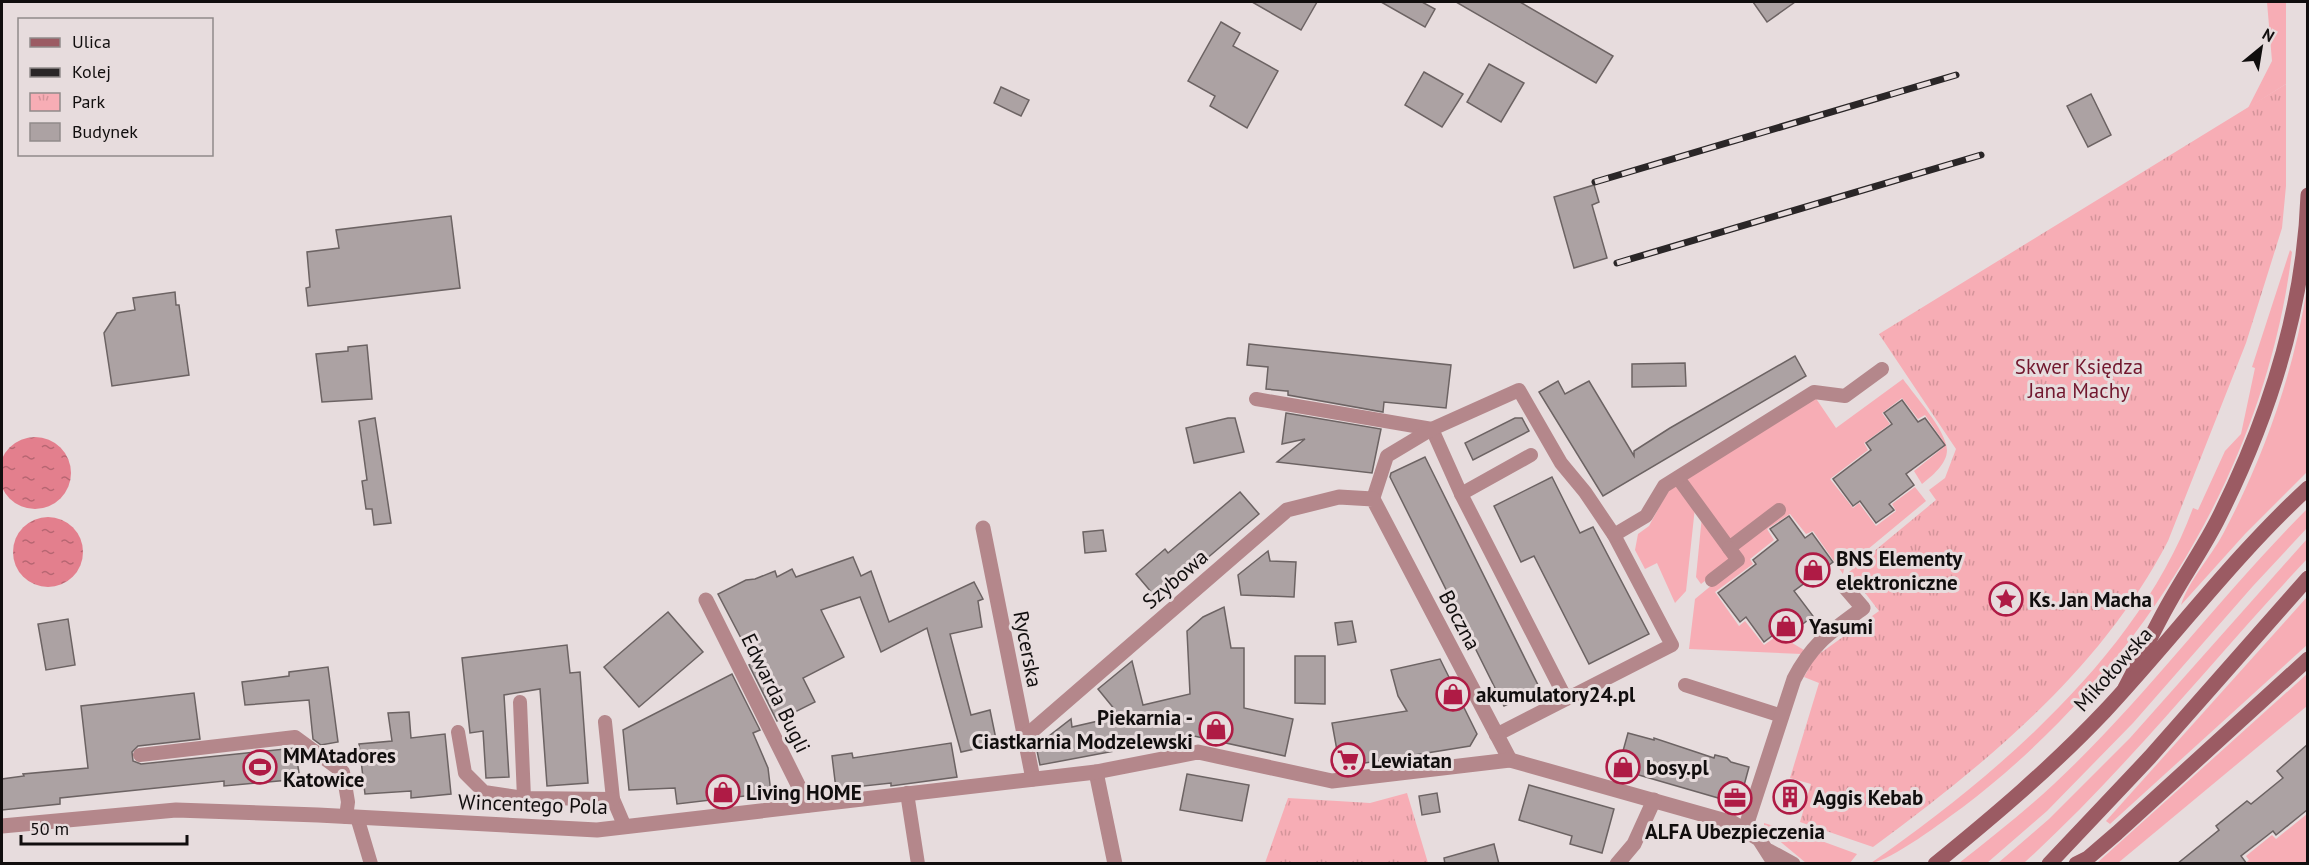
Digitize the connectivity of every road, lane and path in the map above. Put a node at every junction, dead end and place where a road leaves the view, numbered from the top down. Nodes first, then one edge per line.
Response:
1 (2307, 195) edge
2 (1882, 369) dead end
3 (1256, 399) dead end
4 (1432, 429) junction
5 (1531, 455) dead end
6 (1678, 478) junction
7 (2307, 488) edge
8 (1461, 494) junction
9 (1373, 499) junction
10 (1779, 510) dead end
11 (982, 528) dead end
12 (1614, 535) junction
13 (1729, 548) junction
14 (2307, 579) edge
15 (1712, 580) dead end
16 (1844, 586) dead end
17 (706, 600) dead end
18 (2307, 659) edge
19 (1685, 685) dead end
20 (2125, 688) junction
21 (1566, 699) junction
22 (520, 702) dead end
23 (1782, 717) junction
24 (605, 722) dead end
25 (458, 732) dead end
26 (1496, 735) junction
27 (1025, 737) junction
28 (140, 755) dead end
29 (1510, 760) junction
30 (1096, 772) junction
31 (1033, 779) junction
32 (907, 793) junction
33 (524, 798) junction
34 (613, 799) junction
35 (1654, 800) junction
36 (807, 805) junction
37 (352, 817) junction
38 (2, 826) edge
39 (625, 827) junction
40 (1745, 829) junction
41 (1772, 857) edge
42 (371, 864) edge
43 (918, 864) edge
44 (1114, 864) edge
45 (1617, 864) edge
46 (1793, 864) edge
47 (1935, 864) edge
48 (2049, 864) edge
49 (2076, 864) edge

1 - 20 main road
2 - 6 lane
3 - 4 lane
4 - 8 lane
4 - 9 lane
4 - 12 lane
5 - 8 lane
6 - 12 lane
6 - 13 lane
7 - 20 main road, Mikołowska
8 - 21 lane
9 - 26 street, Boczna
9 - 27 street, Szybowa
10 - 13 lane
11 - 27 street, Rycerska
12 - 21 lane
13 - 15 lane
14 - 48 main road
16 - 23 street
17 - 36 street, Edwarda Bugli
18 - 49 main road
19 - 23 lane
20 - 47 main road, Mikołowska
21 - 26 lane
22 - 33 lane
23 - 40 street
24 - 34 lane
25 - 33 lane
26 - 29 street, Boczna
27 - 31 street, Rycerska
28 - 37 lane
29 - 30 street, Wincentego Pola
29 - 35 street, Wincentego Pola
30 - 31 street, Wincentego Pola
30 - 44 street
31 - 32 street, Wincentego Pola
32 - 36 street, Wincentego Pola
32 - 43 lane
33 - 34 lane
34 - 39 lane
35 - 40 street, Wincentego Pola
35 - 45 street
36 - 39 street, Wincentego Pola
37 - 38 street, Wincentego Pola
37 - 39 street, Wincentego Pola
37 - 42 lane
40 - 41 street, Wincentego Pola
41 - 46 street, Wincentego Pola

